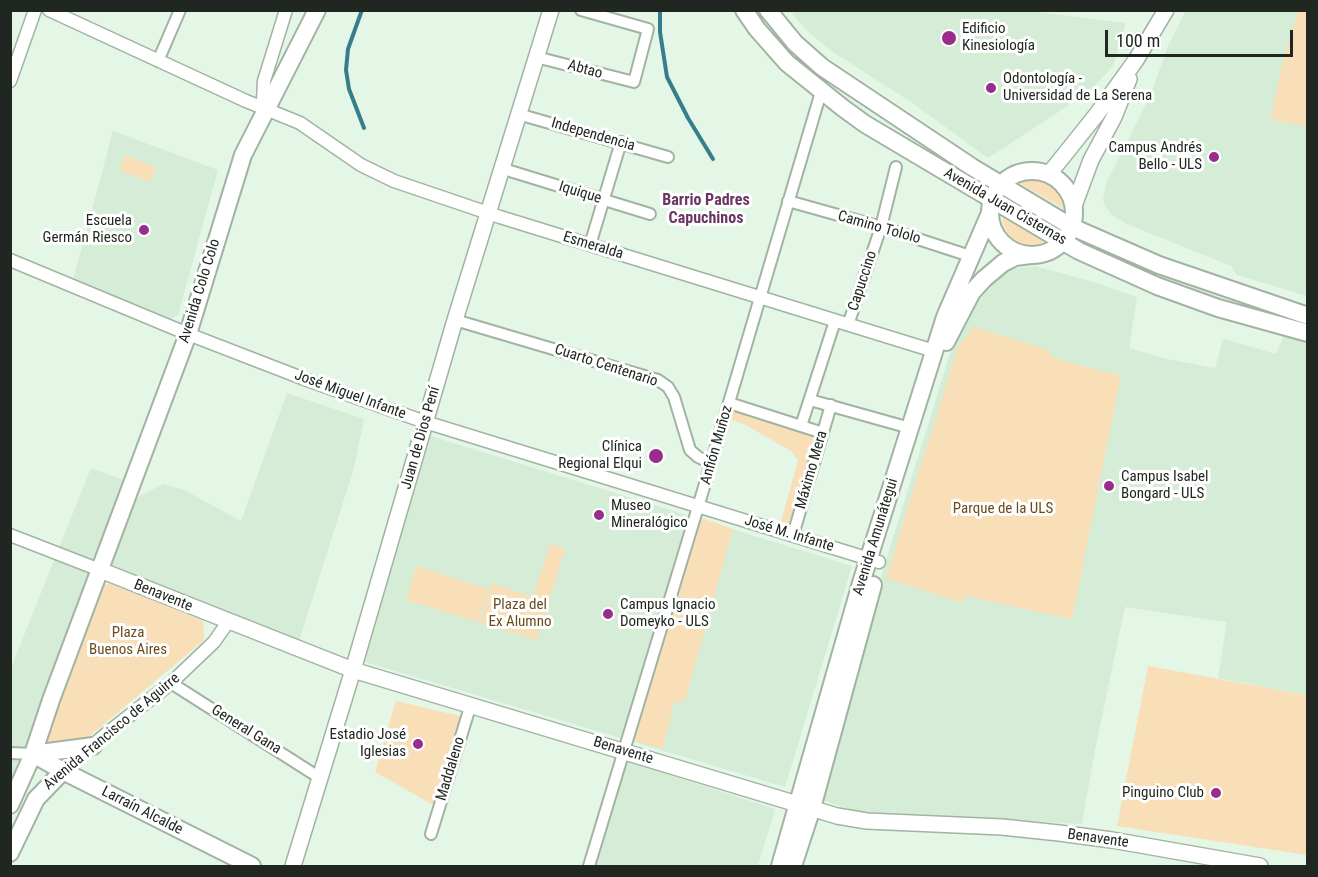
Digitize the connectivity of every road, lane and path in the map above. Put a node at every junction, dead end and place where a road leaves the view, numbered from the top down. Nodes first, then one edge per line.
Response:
1 (35, 10) edge
2 (49, 10) edge
3 (180, 10) edge
4 (286, 10) edge
5 (317, 10) edge
6 (551, 10) edge
7 (581, 10) edge
8 (744, 10) edge
9 (768, 10) edge
10 (1166, 10) edge
11 (536, 57) junction
12 (1136, 60) junction
13 (158, 61) junction
14 (10, 81) edge
15 (820, 92) junction
16 (266, 109) junction
17 (518, 114) junction
18 (621, 142) junction
19 (668, 157) dead end
20 (896, 167) dead end
21 (510, 171) dead end
22 (1049, 174) junction
23 (1001, 184) junction
24 (604, 200) junction
25 (788, 201) junction
26 (991, 206) junction
27 (1074, 206) junction
28 (488, 213) junction
29 (650, 214) dead end
30 (881, 227) junction
31 (1067, 234) junction
32 (590, 245) junction
33 (1031, 255) junction
34 (970, 256) junction
35 (10, 260) edge
36 (760, 297) junction
37 (1308, 316) edge
38 (455, 320) junction
39 (835, 321) junction
40 (848, 325) junction
41 (1308, 333) edge
42 (188, 334) junction
43 (934, 351) junction
44 (810, 400) junction
45 (729, 403) junction
46 (831, 405) junction
47 (425, 422) junction
48 (801, 426) junction
49 (910, 428) junction
50 (823, 433) junction
51 (711, 463) junction
52 (699, 507) junction
53 (10, 535) edge
54 (793, 536) junction
55 (874, 560) junction
56 (100, 570) junction
57 (228, 622) junction
58 (353, 670) junction
59 (171, 683) junction
60 (471, 704) junction
61 (93, 746) junction
62 (624, 752) junction
63 (10, 753) edge
64 (33, 754) junction
65 (63, 771) junction
66 (320, 778) junction
67 (10, 805) edge
68 (806, 806) junction
69 (431, 834) dead end
70 (10, 853) edge
71 (1220, 863) edge
72 (252, 867) edge
73 (293, 867) edge
74 (589, 867) edge
75 (780, 867) edge
76 (793, 867) edge
77 (1260, 867) edge

1 - 14 street
2 - 13 street, Esmeralda
3 - 13 street
4 - 16 street, Avenida Colo Colo
5 - 16 main road
6 - 11 main road, Juan de Dios Pení
7 - 11 street, Abtao
8 - 15 main road, Avenida Juan Cisternas
9 - 23 main road, Avenida Juan Cisternas
10 - 12 main road
11 - 17 main road, Juan de Dios Pení
12 - 22 main road
12 - 27 main road
13 - 16 street, Esmeralda
15 - 25 street, Anfión Muñoz
15 - 26 main road, Avenida Juan Cisternas
16 - 28 street, Esmeralda
16 - 42 main road, Avenida Colo Colo
17 - 18 street, Independencia
17 - 28 main road, Juan de Dios Pení
18 - 19 street, Independencia
18 - 24 street
20 - 30 street, Capuccino
21 - 24 street, Iquique
22 - 23 main road
22 - 27 main road
23 - 26 main road, Avenida Amunátegui
23 - 31 main road, Avenida Juan Cisternas
24 - 29 street, Iquique
24 - 32 street
25 - 30 street, Camino Tololo
25 - 36 street, Anfión Muñoz
26 - 31 main road, Avenida Juan Cisternas
26 - 33 main road
26 - 34 main road, Avenida Amunátegui
27 - 31 main road
28 - 32 street, Esmeralda
28 - 38 main road, Juan de Dios Pení
30 - 34 street, Camino Tololo
30 - 40 street, Capuccino
31 - 33 main road, Avenida Amunátegui
31 - 37 main road, Avenida Juan Cisternas
31 - 41 main road, Avenida Juan Cisternas
32 - 36 street, Esmeralda
33 - 55 main road, Avenida Amunátegui
34 - 43 main road, Avenida Amunátegui
35 - 42 street, José Miguel Infante
36 - 39 street, Esmeralda
36 - 45 street, Anfión Muñoz
38 - 47 main road, Juan de Dios Pení
38 - 51 street, Cuarto Centenario
39 - 40 street, Esmeralda
39 - 44 street, Máximo Mera
40 - 43 street, Esmeralda
42 - 47 street, José Miguel Infante
42 - 56 main road, Avenida Colo Colo
43 - 49 main road, Avenida Amunátegui
44 - 46 street
44 - 48 street, Máximo Mera
45 - 48 street
45 - 51 street, Anfión Muñoz
46 - 49 street
46 - 50 street, Máximo Mera
47 - 52 street, José Miguel Infante
47 - 58 main road, Juan de Dios Pení
48 - 50 street
49 - 55 main road, Avenida Amunátegui
50 - 54 street, Máximo Mera
51 - 52 street, Anfión Muñoz
52 - 54 street, José M. Infante
52 - 62 street, Anfión Muñoz
53 - 56 street, Benavente
54 - 55 street, José M. Infante
55 - 68 main road, Avenida Amunátegui
56 - 57 main road, Benavente
56 - 64 main road, Avenida Francisco de Aguirre
57 - 58 main road, Benavente
57 - 59 street, Avenida Francisco de Aguirre
58 - 60 main road, Benavente
58 - 66 main road, Juan de Dios Pení
59 - 61 street, Avenida Francisco de Aguirre
59 - 66 street, General Gana
60 - 62 main road, Benavente
60 - 69 street, Maddaleno
61 - 64 main road
61 - 65 street, Avenida Francisco de Aguirre
62 - 68 main road, Benavente
62 - 74 street, Anfión Muñoz
63 - 64 street
64 - 65 main road, Larraín Alcalde
64 - 67 main road, Avenida Francisco de Aguirre
65 - 70 main road, Avenida Francisco de Aguirre
65 - 72 main road, Larraín Alcalde
66 - 73 main road, Juan de Dios Pení
68 - 71 main road, Benavente
68 - 75 main road, Avenida Amunátegui
68 - 76 main road, Avenida Amunátegui
71 - 77 main road, Benavente

